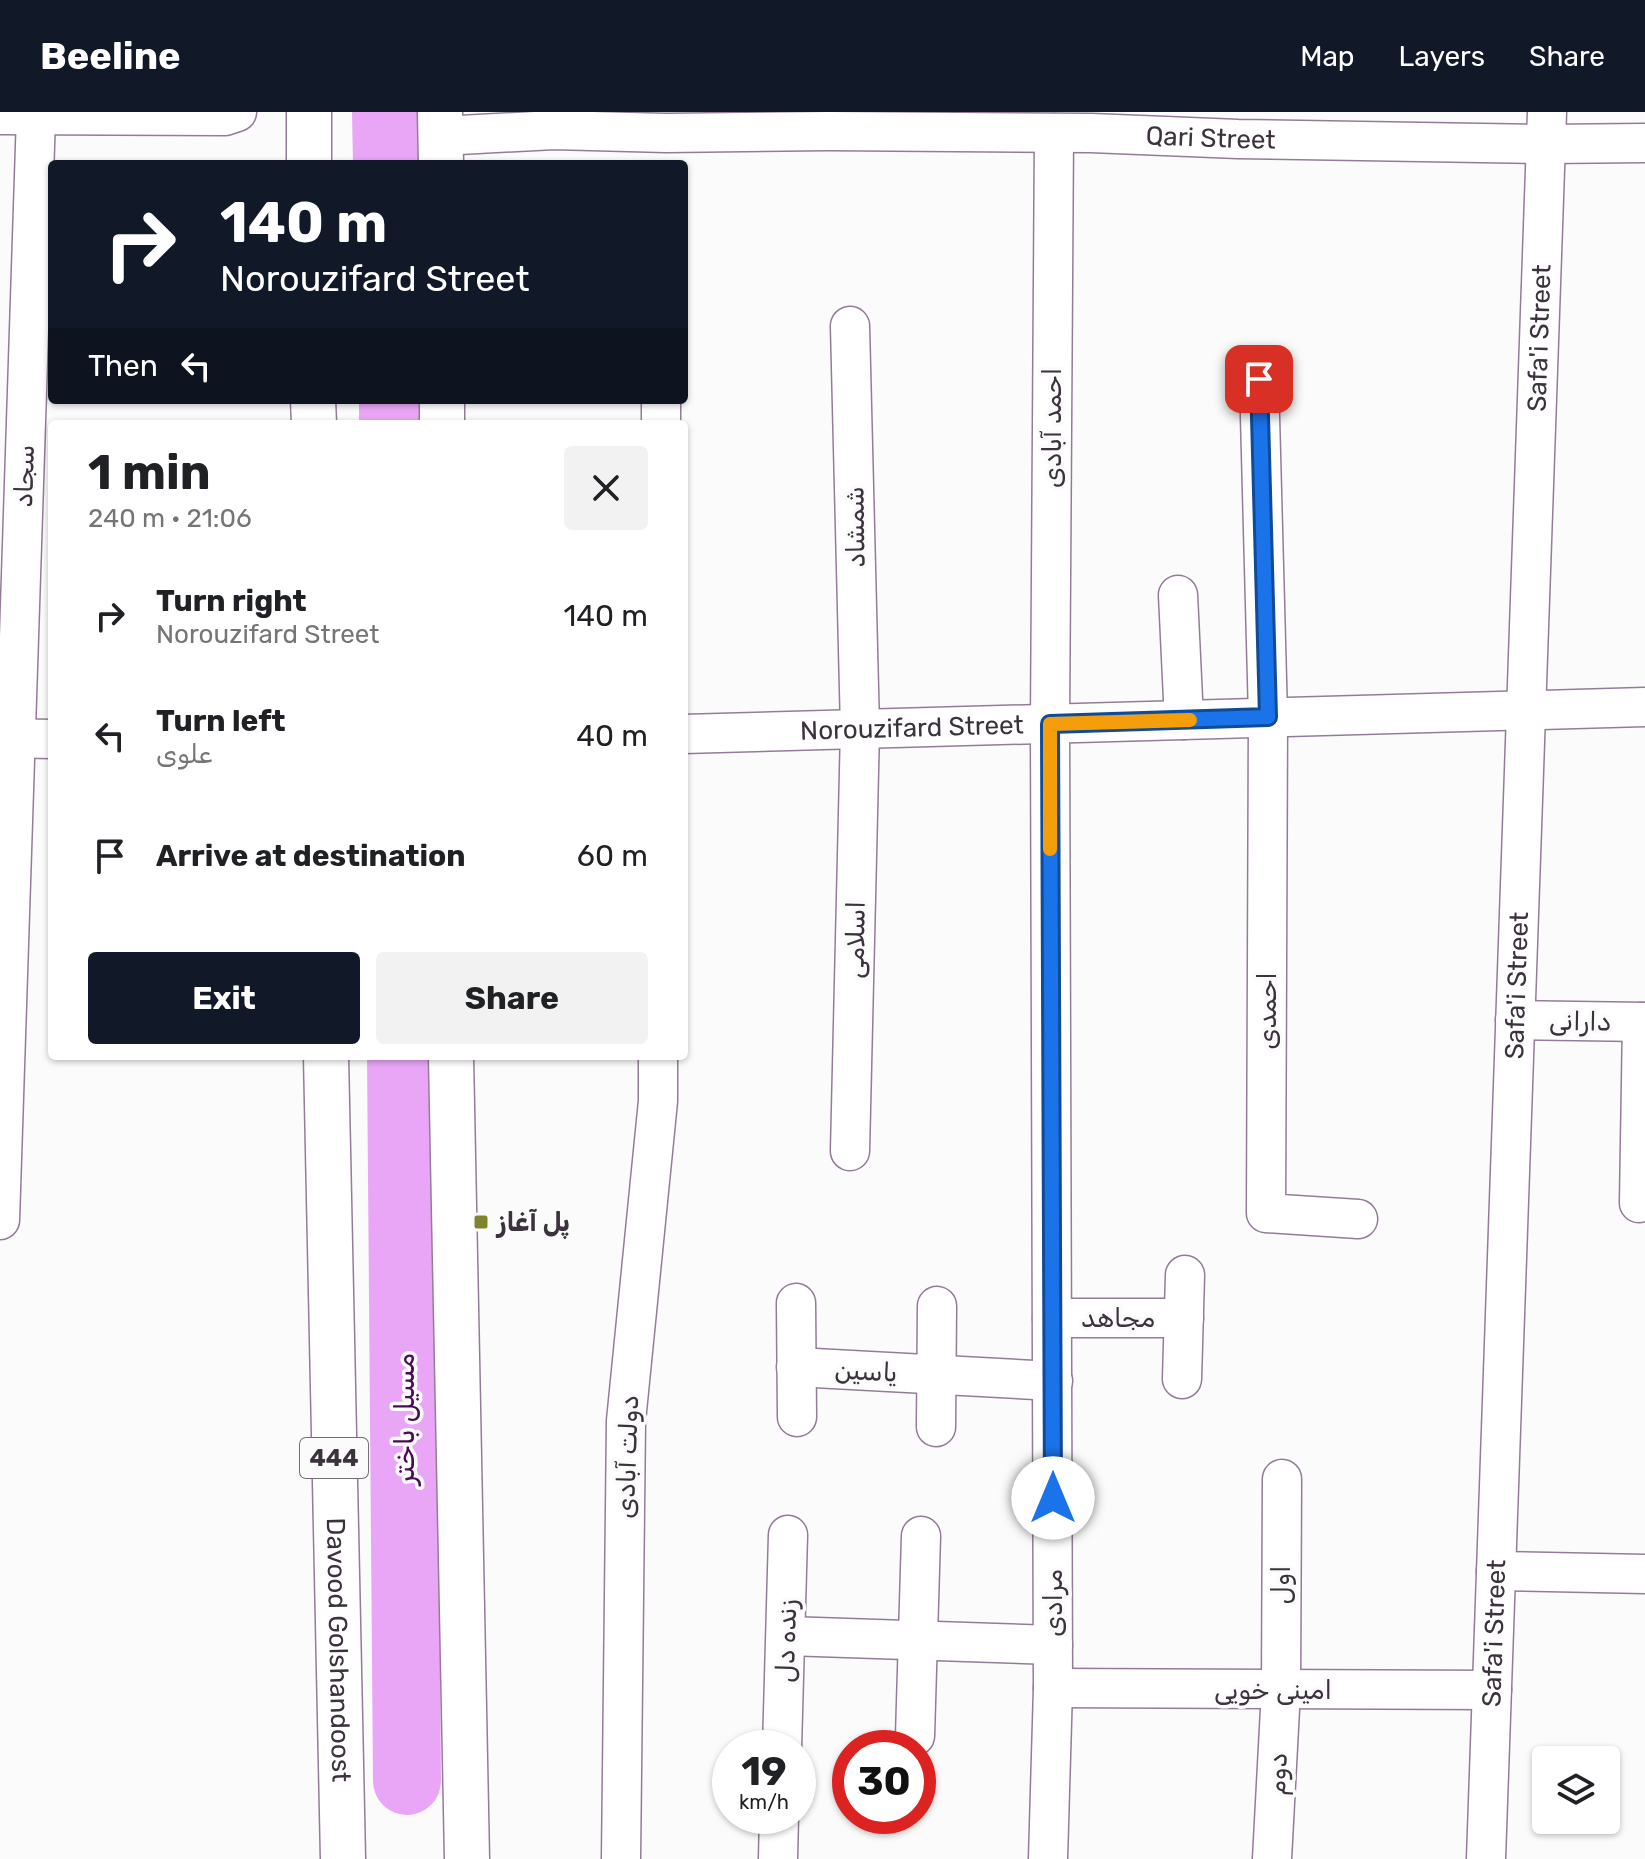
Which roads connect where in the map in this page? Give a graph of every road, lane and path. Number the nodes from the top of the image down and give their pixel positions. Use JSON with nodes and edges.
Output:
{"nodes":[{"id":1,"x":309,"y":112,"type":"edge"},
{"id":2,"x":229,"y":113,"type":"edge"},
{"id":3,"x":35,"y":114,"type":"edge"},
{"id":4,"x":554,"y":121,"type":"edge"},
{"id":5,"x":830,"y":121,"type":"edge"},
{"id":6,"x":667,"y":122,"type":"edge"},
{"id":7,"x":994,"y":122,"type":"edge"},
{"id":8,"x":1079,"y":126,"type":"edge"},
{"id":9,"x":1238,"y":126,"type":"edge"},
{"id":10,"x":1356,"y":126,"type":"edge"},
{"id":11,"x":1546,"y":128,"type":"edge"},
{"id":12,"x":440,"y":137,"type":"edge"},
{"id":13,"x":1645,"y":143,"type":"edge"},
{"id":14,"x":309,"y":160,"type":"edge"},
{"id":15,"x":850,"y":326,"type":"dead end"},
{"id":16,"x":1259,"y":379,"type":"dead end"},
{"id":17,"x":37,"y":533,"type":"edge"},
{"id":18,"x":1178,"y":595,"type":"dead end"},
{"id":19,"x":1645,"y":707,"type":"edge"},
{"id":20,"x":1525,"y":711,"type":"junction"},
{"id":21,"x":1268,"y":717,"type":"junction"},
{"id":22,"x":1184,"y":720,"type":"junction"},
{"id":23,"x":1050,"y":724,"type":"junction"},
{"id":24,"x":860,"y":729,"type":"junction"},
{"id":25,"x":688,"y":734,"type":"edge"},
{"id":26,"x":23,"y":738,"type":"edge"},
{"id":27,"x":1515,"y":1020,"type":"junction"},
{"id":28,"x":1644,"y":1022,"type":"edge"},
{"id":29,"x":326,"y":1060,"type":"edge"},
{"id":30,"x":451,"y":1060,"type":"edge"},
{"id":31,"x":658,"y":1060,"type":"edge"},
{"id":32,"x":850,"y":1151,"type":"dead end"},
{"id":33,"x":1639,"y":1203,"type":"dead end"},
{"id":34,"x":1358,"y":1219,"type":"dead end"},
{"id":35,"x":0,"y":1220,"type":"edge"},
{"id":36,"x":1185,"y":1275,"type":"dead end"},
{"id":37,"x":796,"y":1303,"type":"dead end"},
{"id":38,"x":937,"y":1306,"type":"dead end"},
{"id":39,"x":1052,"y":1318,"type":"junction"},
{"id":40,"x":1184,"y":1318,"type":"junction"},
{"id":41,"x":796,"y":1367,"type":"junction"},
{"id":42,"x":936,"y":1375,"type":"junction"},
{"id":43,"x":1182,"y":1379,"type":"dead end"},
{"id":44,"x":1053,"y":1381,"type":"junction"},
{"id":45,"x":797,"y":1417,"type":"dead end"},
{"id":46,"x":936,"y":1427,"type":"dead end"},
{"id":47,"x":1282,"y":1479,"type":"dead end"},
{"id":48,"x":788,"y":1535,"type":"dead end"},
{"id":49,"x":921,"y":1536,"type":"dead end"},
{"id":50,"x":1496,"y":1571,"type":"junction"},
{"id":51,"x":1645,"y":1574,"type":"edge"},
{"id":52,"x":787,"y":1636,"type":"junction"},
{"id":53,"x":919,"y":1641,"type":"junction"},
{"id":54,"x":1053,"y":1645,"type":"junction"},
{"id":55,"x":1053,"y":1688,"type":"junction"},
{"id":56,"x":1281,"y":1690,"type":"junction"},
{"id":57,"x":1492,"y":1690,"type":"junction"},
{"id":58,"x":783,"y":1730,"type":"edge"},
{"id":59,"x":915,"y":1730,"type":"edge"},
{"id":60,"x":779,"y":1834,"type":"edge"},
{"id":61,"x":343,"y":1859,"type":"edge"},
{"id":62,"x":467,"y":1859,"type":"edge"},
{"id":63,"x":621,"y":1859,"type":"edge"},
{"id":64,"x":778,"y":1859,"type":"edge"},
{"id":65,"x":1048,"y":1859,"type":"edge"},
{"id":66,"x":1272,"y":1859,"type":"edge"},
{"id":67,"x":1486,"y":1859,"type":"edge"}],
"edges":[{"from":1,"to":14,"type":"main road"},
{"from":2,"to":3,"type":"street"},
{"from":3,"to":17,"type":"street","name":"سجاد"},
{"from":4,"to":6,"type":"street","name":"Qari Street"},
{"from":4,"to":12,"type":"street","name":"Qari Street"},
{"from":5,"to":6,"type":"street","name":"Qari Street"},
{"from":5,"to":7,"type":"street","name":"Qari Street"},
{"from":7,"to":8,"type":"street","name":"Qari Street"},
{"from":8,"to":9,"type":"street","name":"Qari Street"},
{"from":8,"to":23,"type":"street","name":"احمد آبادی"},
{"from":9,"to":10,"type":"street","name":"Qari Street"},
{"from":10,"to":11,"type":"street","name":"Qari Street"},
{"from":11,"to":13,"type":"street","name":"Qari Street"},
{"from":11,"to":20,"type":"street","name":"Safa'i Street"},
{"from":15,"to":24,"type":"street","name":"شمشاد"},
{"from":16,"to":21,"type":"street"},
{"from":17,"to":26,"type":"street","name":"سجاد"},
{"from":18,"to":22,"type":"street"},
{"from":19,"to":20,"type":"street","name":"Norouzifard Street"},
{"from":20,"to":21,"type":"street","name":"Norouzifard Street"},
{"from":20,"to":27,"type":"street","name":"Safa'i Street"},
{"from":21,"to":22,"type":"street","name":"Norouzifard Street"},
{"from":21,"to":34,"type":"street","name":"احمدی"},
{"from":22,"to":23,"type":"street","name":"Norouzifard Street"},
{"from":23,"to":24,"type":"street","name":"Norouzifard Street"},
{"from":23,"to":39,"type":"street","name":"مرادی"},
{"from":24,"to":25,"type":"street","name":"Norouzifard Street"},
{"from":24,"to":32,"type":"street","name":"اسلامی"},
{"from":26,"to":35,"type":"street","name":"سجاد"},
{"from":27,"to":28,"type":"street","name":"دارانی"},
{"from":27,"to":50,"type":"street","name":"Safa'i Street"},
{"from":28,"to":33,"type":"street"},
{"from":29,"to":61,"type":"main road","name":"Davood Golshandoost","number":"444"},
{"from":30,"to":62,"type":"main road"},
{"from":31,"to":63,"type":"street","name":"دولت آبادی"},
{"from":36,"to":40,"type":"street","name":"مجاهد"},
{"from":37,"to":41,"type":"street"},
{"from":38,"to":42,"type":"street","name":"یاسین"},
{"from":39,"to":40,"type":"street","name":"مجاهد"},
{"from":39,"to":44,"type":"street","name":"مرادی"},
{"from":40,"to":43,"type":"street","name":"مجاهد"},
{"from":41,"to":42,"type":"street","name":"یاسین"},
{"from":41,"to":45,"type":"street"},
{"from":42,"to":44,"type":"street","name":"یاسین"},
{"from":42,"to":46,"type":"street","name":"یاسین"},
{"from":44,"to":54,"type":"street","name":"مرادی"},
{"from":47,"to":56,"type":"street","name":"اول"},
{"from":48,"to":52,"type":"street","name":"زنده دل"},
{"from":49,"to":53,"type":"street"},
{"from":50,"to":51,"type":"street"},
{"from":50,"to":57,"type":"street","name":"Safa'i Street"},
{"from":52,"to":53,"type":"street"},
{"from":52,"to":58,"type":"street","name":"زنده دل"},
{"from":53,"to":54,"type":"street"},
{"from":53,"to":59,"type":"street"},
{"from":54,"to":55,"type":"street","name":"مرادی"},
{"from":55,"to":56,"type":"street","name":"امینی خویی"},
{"from":55,"to":65,"type":"street","name":"مرادی"},
{"from":56,"to":57,"type":"street","name":"امینی خویی"},
{"from":56,"to":66,"type":"street","name":"دوم"},
{"from":57,"to":67,"type":"street","name":"Safa'i Street"},
{"from":60,"to":64,"type":"street"}]}
